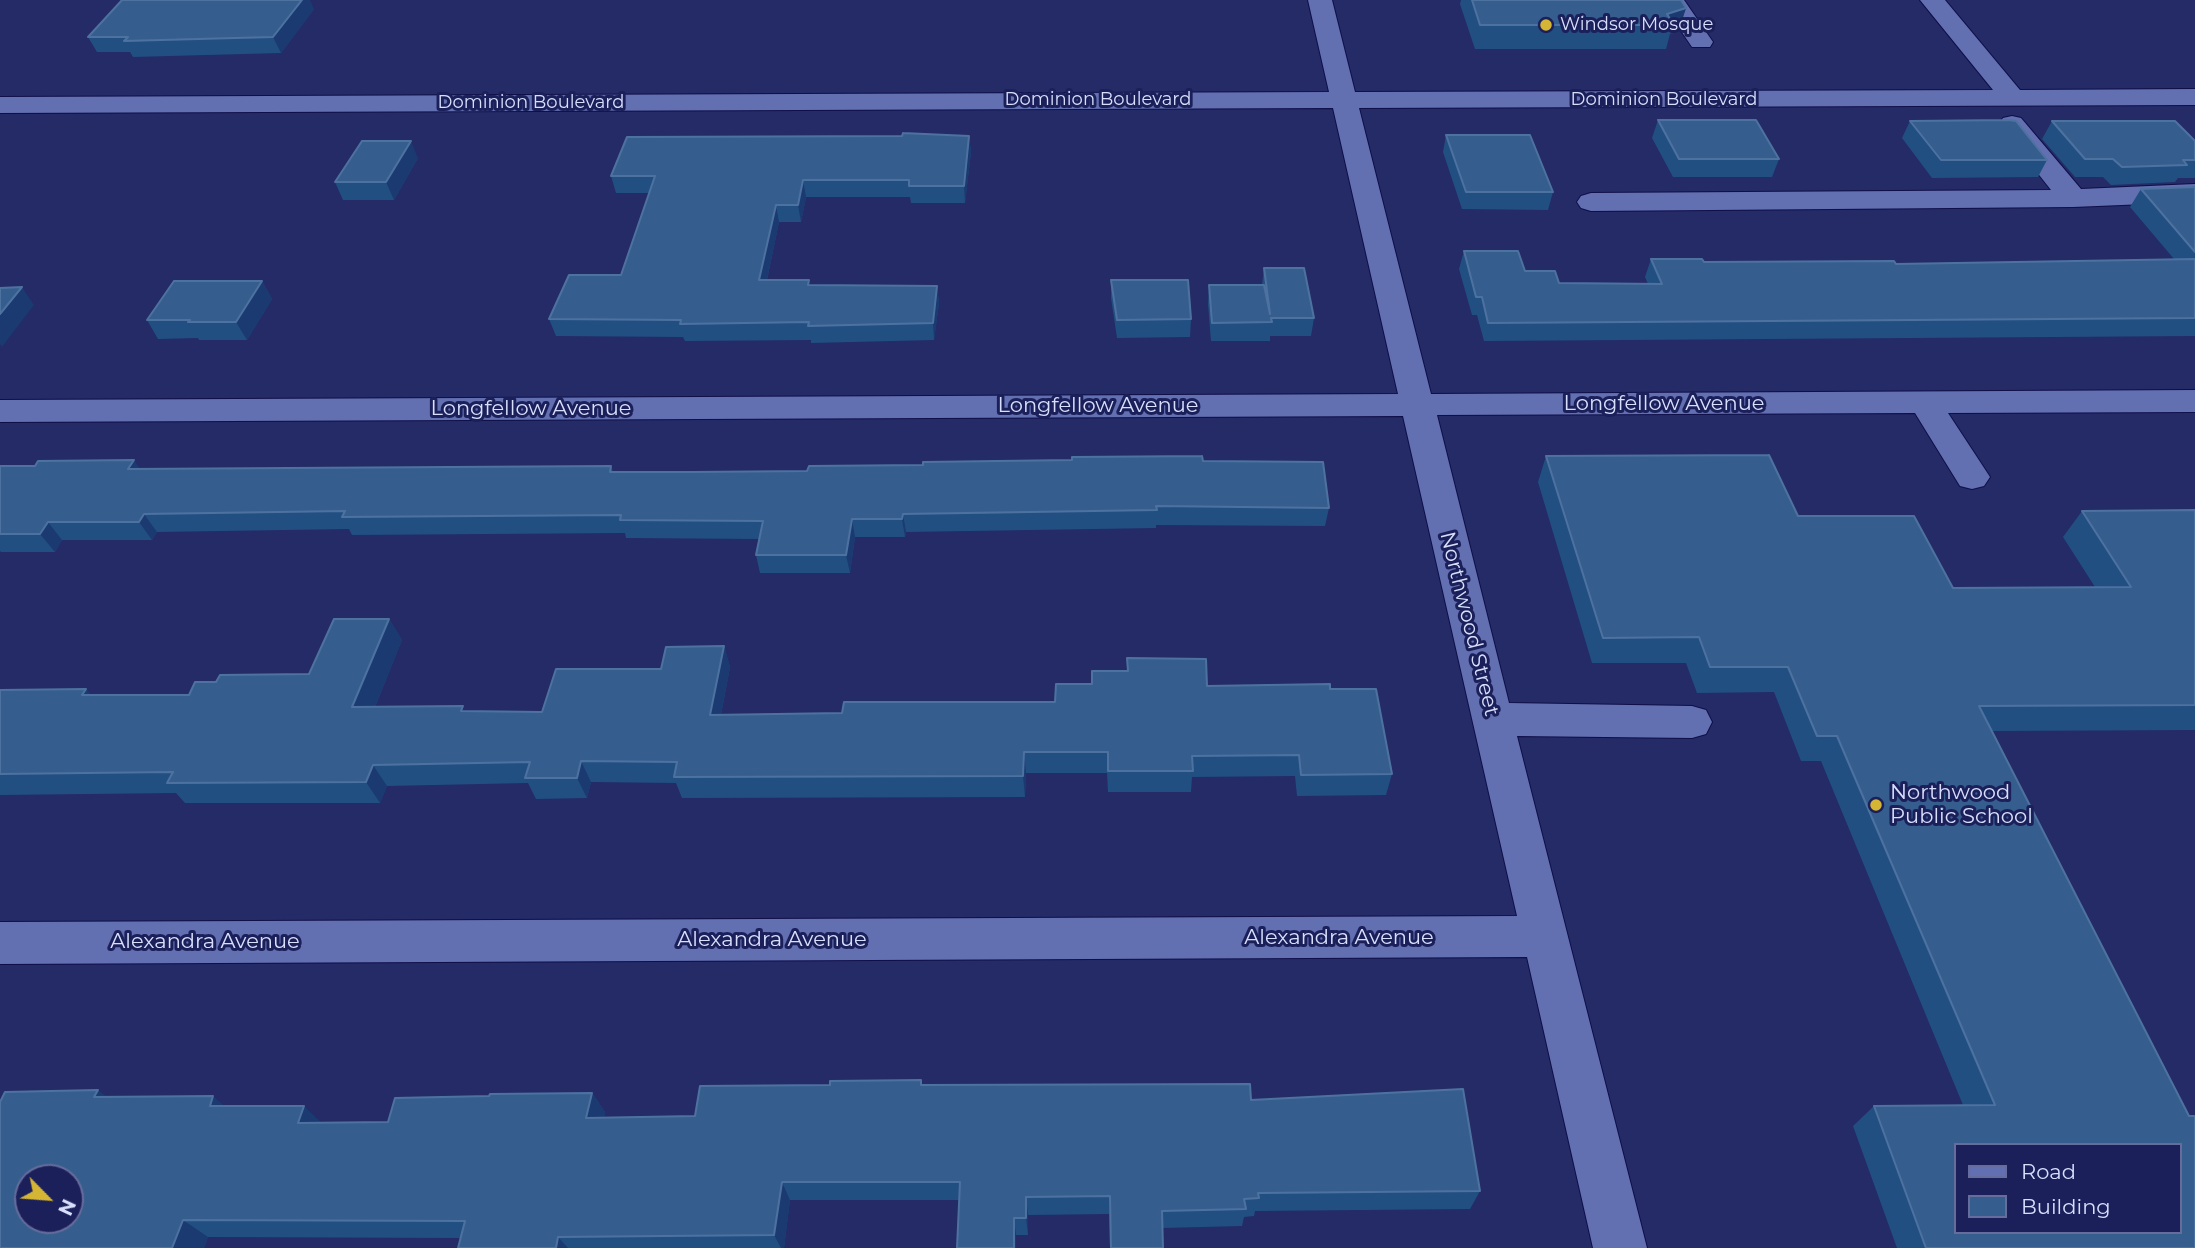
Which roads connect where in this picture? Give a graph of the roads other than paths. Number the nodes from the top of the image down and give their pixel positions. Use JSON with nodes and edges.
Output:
{"nodes":[{"id":1,"x":1320,"y":0,"type":"edge"},
{"id":2,"x":1672,"y":0,"type":"edge"},
{"id":3,"x":1933,"y":0,"type":"edge"},
{"id":4,"x":1700,"y":42,"type":"dead end"},
{"id":5,"x":2195,"y":97,"type":"edge"},
{"id":6,"x":2002,"y":98,"type":"junction"},
{"id":7,"x":1343,"y":99,"type":"junction"},
{"id":8,"x":0,"y":105,"type":"edge"},
{"id":9,"x":2195,"y":193,"type":"edge"},
{"id":10,"x":2073,"y":198,"type":"junction"},
{"id":11,"x":1591,"y":202,"type":"dead end"},
{"id":12,"x":2195,"y":401,"type":"edge"},
{"id":13,"x":1925,"y":403,"type":"junction"},
{"id":14,"x":1417,"y":404,"type":"junction"},
{"id":15,"x":0,"y":411,"type":"edge"},
{"id":16,"x":1972,"y":477,"type":"dead end"},
{"id":17,"x":1492,"y":719,"type":"junction"},
{"id":18,"x":1692,"y":722,"type":"dead end"},
{"id":19,"x":1545,"y":936,"type":"junction"},
{"id":20,"x":0,"y":943,"type":"edge"},
{"id":21,"x":1620,"y":1248,"type":"edge"}],
"edges":[{"from":1,"to":7,"type":"street","name":"Northwood Street"},
{"from":2,"to":4,"type":"street"},
{"from":3,"to":6,"type":"street"},
{"from":5,"to":6,"type":"street","name":"Dominion Boulevard"},
{"from":6,"to":7,"type":"street","name":"Dominion Boulevard"},
{"from":6,"to":10,"type":"street"},
{"from":7,"to":8,"type":"street","name":"Dominion Boulevard"},
{"from":7,"to":14,"type":"street","name":"Northwood Street"},
{"from":9,"to":10,"type":"street"},
{"from":10,"to":11,"type":"street"},
{"from":12,"to":13,"type":"street","name":"Longfellow Avenue"},
{"from":13,"to":14,"type":"street","name":"Longfellow Avenue"},
{"from":13,"to":16,"type":"street"},
{"from":14,"to":15,"type":"street","name":"Longfellow Avenue"},
{"from":14,"to":17,"type":"street","name":"Northwood Street"},
{"from":17,"to":18,"type":"street"},
{"from":17,"to":19,"type":"street","name":"Northwood Street"},
{"from":19,"to":20,"type":"street","name":"Alexandra Avenue"},
{"from":19,"to":21,"type":"street","name":"Northwood Street"}]}
